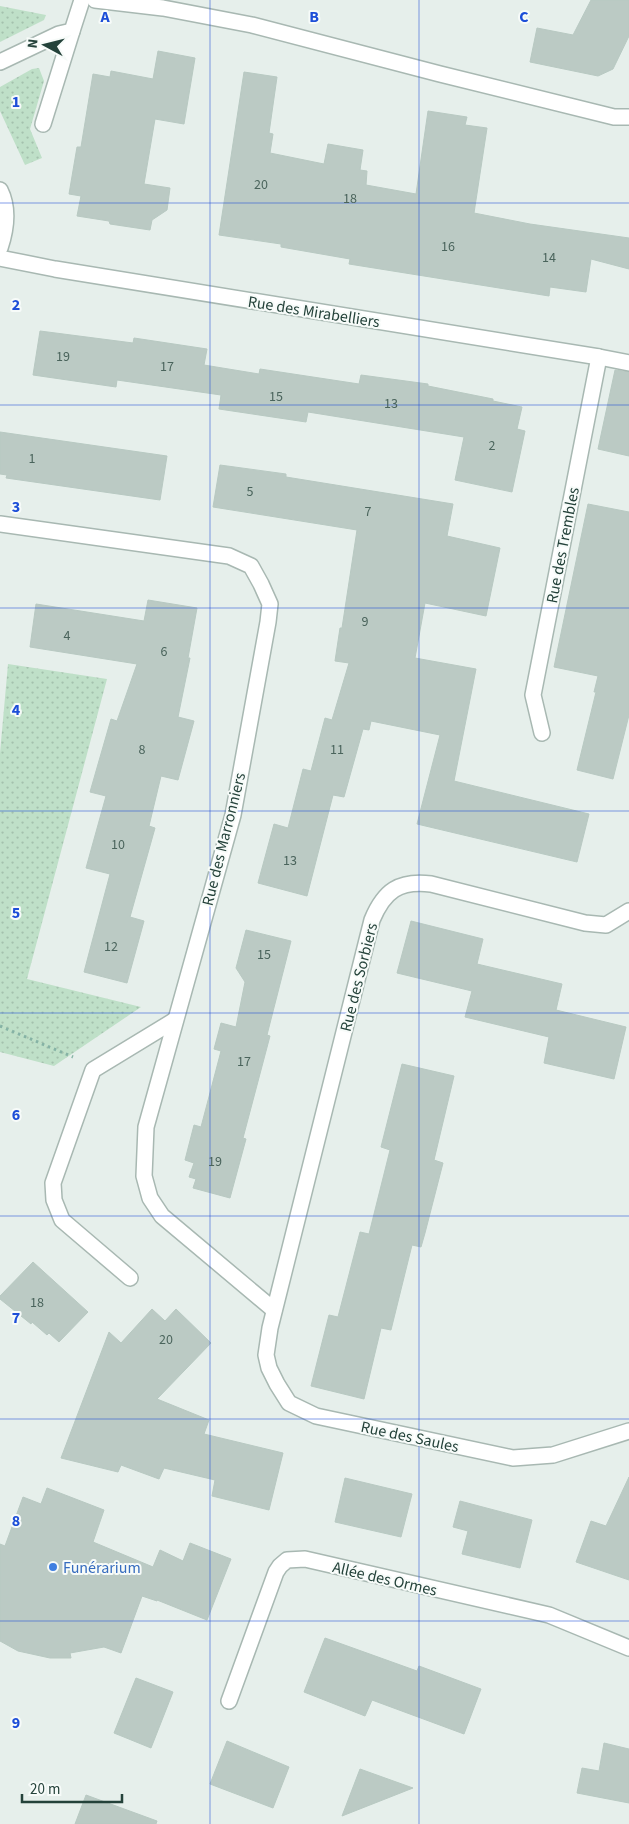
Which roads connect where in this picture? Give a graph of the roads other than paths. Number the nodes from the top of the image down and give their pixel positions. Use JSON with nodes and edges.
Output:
{"nodes":[{"id":1,"x":82,"y":0,"type":"edge"},
{"id":2,"x":95,"y":0,"type":"edge"},
{"id":3,"x":72,"y":31,"type":"junction"},
{"id":4,"x":0,"y":62,"type":"edge"},
{"id":5,"x":629,"y":117,"type":"edge"},
{"id":6,"x":43,"y":124,"type":"dead end"},
{"id":7,"x":0,"y":190,"type":"edge"},
{"id":8,"x":0,"y":248,"type":"edge"},
{"id":9,"x":0,"y":258,"type":"edge"},
{"id":10,"x":599,"y":357,"type":"junction"},
{"id":11,"x":629,"y":363,"type":"edge"},
{"id":12,"x":0,"y":524,"type":"edge"},
{"id":13,"x":542,"y":733,"type":"dead end"},
{"id":14,"x":629,"y":911,"type":"edge"},
{"id":15,"x":175,"y":1020,"type":"junction"},
{"id":16,"x":130,"y":1278,"type":"dead end"},
{"id":17,"x":274,"y":1310,"type":"junction"},
{"id":18,"x":629,"y":1431,"type":"edge"},
{"id":19,"x":629,"y":1648,"type":"edge"},
{"id":20,"x":229,"y":1701,"type":"dead end"}],
"edges":[{"from":1,"to":3,"type":"street"},
{"from":2,"to":5,"type":"street"},
{"from":3,"to":4,"type":"street"},
{"from":3,"to":6,"type":"street"},
{"from":7,"to":8,"type":"street"},
{"from":9,"to":10,"type":"street","name":"Rue des Mirabelliers"},
{"from":10,"to":11,"type":"street","name":"Rue des Mirabelliers"},
{"from":10,"to":13,"type":"street","name":"Rue des Trembles"},
{"from":12,"to":15,"type":"street","name":"Rue des Marronniers"},
{"from":14,"to":17,"type":"street","name":"Rue des Sorbiers"},
{"from":15,"to":16,"type":"street"},
{"from":15,"to":17,"type":"street","name":"Rue des Marronniers"},
{"from":17,"to":18,"type":"street","name":"Rue des Saules"},
{"from":19,"to":20,"type":"street","name":"Allée des Ormes"}]}
